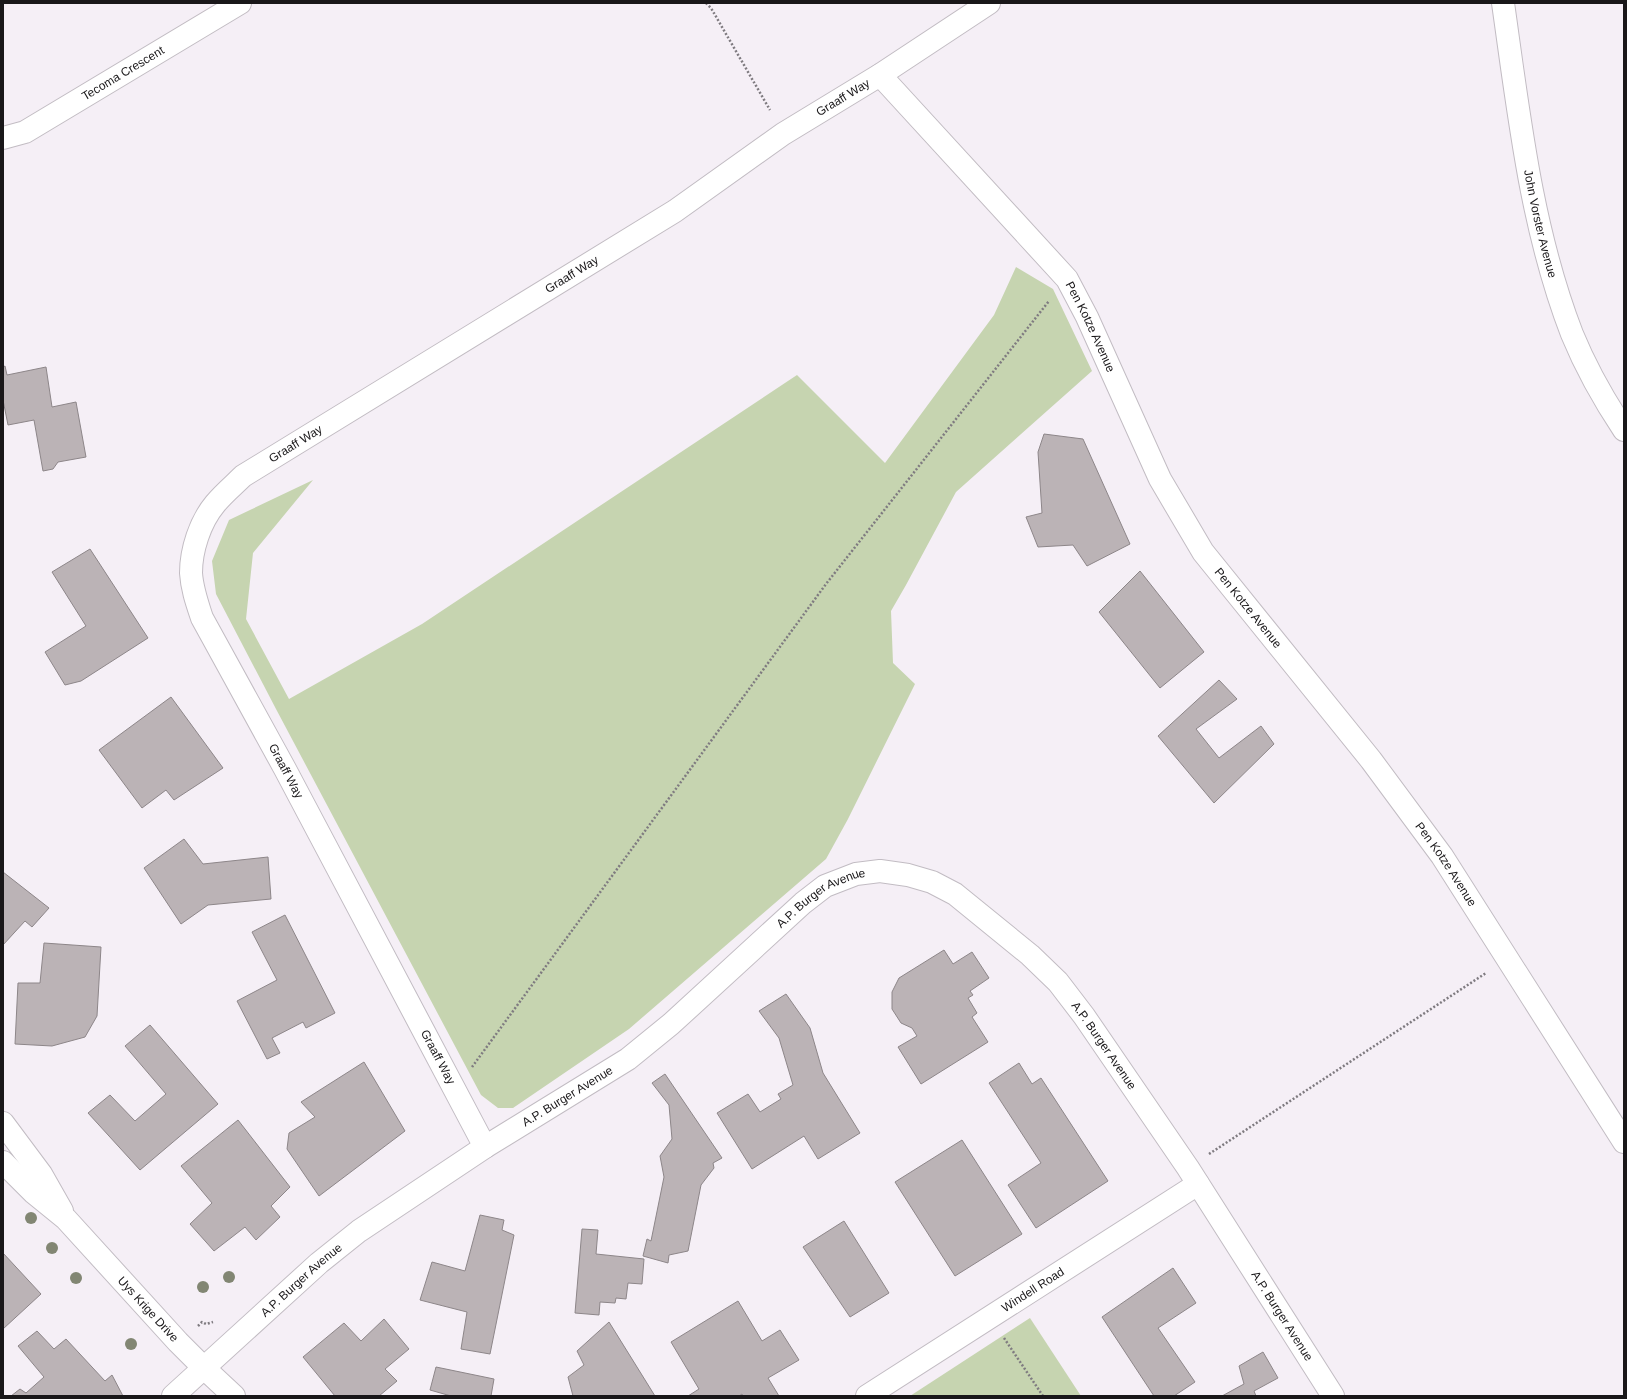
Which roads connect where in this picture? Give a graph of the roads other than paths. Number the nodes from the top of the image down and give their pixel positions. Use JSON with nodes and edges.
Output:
{"nodes":[{"id":1,"x":240,"y":3,"type":"edge"},
{"id":2,"x":989,"y":3,"type":"edge"},
{"id":3,"x":1503,"y":3,"type":"edge"},
{"id":4,"x":880,"y":75,"type":"junction"},
{"id":5,"x":3,"y":138,"type":"edge"},
{"id":6,"x":1624,"y":430,"type":"edge"},
{"id":7,"x":3,"y":1123,"type":"edge"},
{"id":8,"x":1624,"y":1142,"type":"edge"},
{"id":9,"x":486,"y":1147,"type":"junction"},
{"id":10,"x":3,"y":1162,"type":"edge"},
{"id":11,"x":1193,"y":1176,"type":"junction"},
{"id":12,"x":66,"y":1219,"type":"junction"},
{"id":13,"x":204,"y":1368,"type":"junction"},
{"id":14,"x":173,"y":1396,"type":"edge"},
{"id":15,"x":234,"y":1396,"type":"edge"},
{"id":16,"x":867,"y":1396,"type":"edge"},
{"id":17,"x":1334,"y":1396,"type":"edge"}],
"edges":[{"from":1,"to":5,"type":"street","name":"Tecoma Crescent"},
{"from":2,"to":4,"type":"street","name":"Graaff Way"},
{"from":3,"to":6,"type":"street","name":"John Vorster Avenue"},
{"from":4,"to":8,"type":"street","name":"Pen Kotze Avenue"},
{"from":4,"to":9,"type":"street","name":"Graaff Way"},
{"from":7,"to":12,"type":"street","name":"Uys Krige Drive"},
{"from":9,"to":11,"type":"street","name":"A.P. Burger Avenue"},
{"from":9,"to":13,"type":"street","name":"A.P. Burger Avenue"},
{"from":10,"to":12,"type":"street","name":"Uys Krige Drive"},
{"from":11,"to":16,"type":"street","name":"Windell Road"},
{"from":11,"to":17,"type":"street","name":"A.P. Burger Avenue"},
{"from":12,"to":13,"type":"street","name":"Uys Krige Drive"},
{"from":13,"to":14,"type":"street","name":"A.P. Burger Avenue"},
{"from":13,"to":15,"type":"street","name":"Uys Krige Drive"}]}
